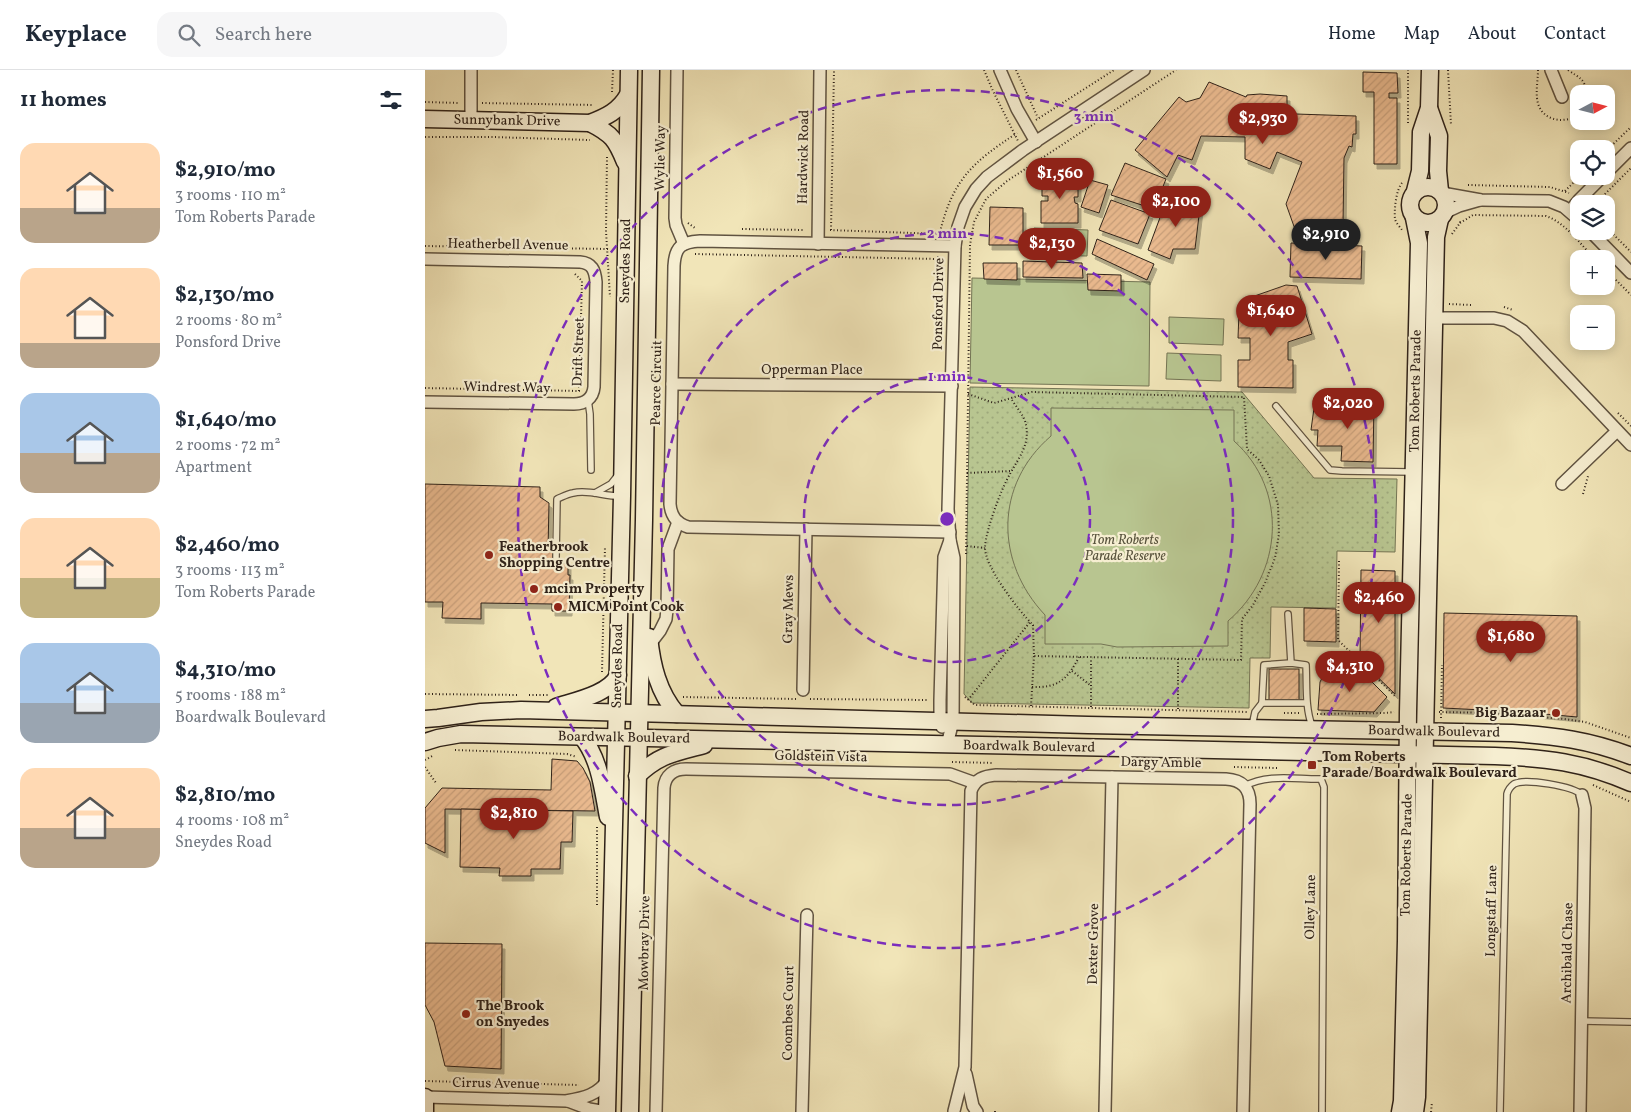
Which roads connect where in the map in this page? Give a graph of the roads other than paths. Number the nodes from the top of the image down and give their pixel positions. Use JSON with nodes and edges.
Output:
{"nodes":[{"id":1,"x":471,"y":70,"type":"edge"},
{"id":2,"x":629,"y":70,"type":"edge"},
{"id":3,"x":651,"y":70,"type":"edge"},
{"id":4,"x":677,"y":70,"type":"edge"},
{"id":5,"x":820,"y":70,"type":"edge"},
{"id":6,"x":1000,"y":70,"type":"edge"},
{"id":7,"x":1144,"y":70,"type":"edge"},
{"id":8,"x":1430,"y":70,"type":"edge"},
{"id":9,"x":1551,"y":70,"type":"edge"},
{"id":10,"x":628,"y":95,"type":"junction"},
{"id":11,"x":1562,"y":97,"type":"dead end"},
{"id":12,"x":1429,"y":108,"type":"junction"},
{"id":13,"x":425,"y":119,"type":"edge"},
{"id":14,"x":471,"y":120,"type":"junction"},
{"id":15,"x":590,"y":123,"type":"junction"},
{"id":16,"x":1036,"y":142,"type":"junction"},
{"id":17,"x":1631,"y":148,"type":"edge"},
{"id":18,"x":1615,"y":164,"type":"edge"},
{"id":19,"x":627,"y":168,"type":"junction"},
{"id":20,"x":1594,"y":185,"type":"edge"},
{"id":21,"x":1415,"y":191,"type":"junction"},
{"id":22,"x":1584,"y":195,"type":"edge"},
{"id":23,"x":1447,"y":203,"type":"junction"},
{"id":24,"x":1570,"y":211,"type":"edge"},
{"id":25,"x":1414,"y":218,"type":"junction"},
{"id":26,"x":1599,"y":240,"type":"edge"},
{"id":27,"x":689,"y":242,"type":"junction"},
{"id":28,"x":818,"y":244,"type":"junction"},
{"id":29,"x":955,"y":246,"type":"junction"},
{"id":30,"x":425,"y":259,"type":"edge"},
{"id":31,"x":589,"y":264,"type":"joint"},
{"id":32,"x":1631,"y":273,"type":"edge"},
{"id":33,"x":1442,"y":319,"type":"junction"},
{"id":34,"x":672,"y":384,"type":"junction"},
{"id":35,"x":952,"y":386,"type":"junction"},
{"id":36,"x":587,"y":400,"type":"junction"},
{"id":37,"x":425,"y":402,"type":"edge"},
{"id":38,"x":1276,"y":406,"type":"dead end"},
{"id":39,"x":1617,"y":431,"type":"junction"},
{"id":40,"x":645,"y":433,"type":"junction"},
{"id":41,"x":1631,"y":445,"type":"edge"},
{"id":42,"x":622,"y":467,"type":"junction"},
{"id":43,"x":591,"y":470,"type":"dead end"},
{"id":44,"x":1414,"y":472,"type":"junction"},
{"id":45,"x":1562,"y":484,"type":"dead end"},
{"id":46,"x":595,"y":493,"type":"junction"},
{"id":47,"x":622,"y":496,"type":"junction"},
{"id":48,"x":677,"y":522,"type":"junction"},
{"id":49,"x":806,"y":529,"type":"junction"},
{"id":50,"x":953,"y":539,"type":"junction"},
{"id":51,"x":1430,"y":551,"type":"junction"},
{"id":52,"x":556,"y":558,"type":"dead end"},
{"id":53,"x":1412,"y":564,"type":"junction"},
{"id":54,"x":1412,"y":598,"type":"junction"},
{"id":55,"x":1429,"y":598,"type":"junction"},
{"id":56,"x":1288,"y":614,"type":"dead end"},
{"id":57,"x":645,"y":649,"type":"junction"},
{"id":58,"x":1291,"y":663,"type":"junction"},
{"id":59,"x":618,"y":675,"type":"junction"},
{"id":60,"x":803,"y":690,"type":"dead end"},
{"id":61,"x":1262,"y":702,"type":"junction"},
{"id":62,"x":1307,"y":703,"type":"junction"},
{"id":63,"x":544,"y":711,"type":"junction"},
{"id":64,"x":617,"y":712,"type":"junction"},
{"id":65,"x":640,"y":713,"type":"junction"},
{"id":66,"x":677,"y":714,"type":"junction"},
{"id":67,"x":425,"y":719,"type":"edge"},
{"id":68,"x":947,"y":720,"type":"junction"},
{"id":69,"x":1251,"y":728,"type":"junction"},
{"id":70,"x":1313,"y":730,"type":"junction"},
{"id":71,"x":1408,"y":732,"type":"junction"},
{"id":72,"x":1434,"y":732,"type":"junction"},
{"id":73,"x":582,"y":737,"type":"junction"},
{"id":74,"x":639,"y":737,"type":"junction"},
{"id":75,"x":617,"y":738,"type":"junction"},
{"id":76,"x":723,"y":740,"type":"junction"},
{"id":77,"x":947,"y":745,"type":"junction"},
{"id":78,"x":429,"y":749,"type":"edge"},
{"id":79,"x":1409,"y":755,"type":"junction"},
{"id":80,"x":1433,"y":756,"type":"junction"},
{"id":81,"x":1631,"y":756,"type":"edge"},
{"id":82,"x":637,"y":776,"type":"junction"},
{"id":83,"x":668,"y":776,"type":"joint"},
{"id":84,"x":1112,"y":777,"type":"junction"},
{"id":85,"x":975,"y":783,"type":"junction"},
{"id":86,"x":1631,"y":783,"type":"edge"},
{"id":87,"x":1245,"y":786,"type":"junction"},
{"id":88,"x":1582,"y":795,"type":"joint"},
{"id":89,"x":614,"y":849,"type":"junction"},
{"id":90,"x":807,"y":915,"type":"dead end"},
{"id":91,"x":1413,"y":941,"type":"junction"},
{"id":92,"x":1582,"y":1021,"type":"junction"},
{"id":93,"x":1631,"y":1022,"type":"edge"},
{"id":94,"x":965,"y":1067,"type":"junction"},
{"id":95,"x":608,"y":1078,"type":"junction"},
{"id":96,"x":631,"y":1084,"type":"junction"},
{"id":97,"x":425,"y":1097,"type":"edge"},
{"id":98,"x":566,"y":1101,"type":"junction"},
{"id":99,"x":425,"y":1112,"type":"edge"},
{"id":100,"x":607,"y":1112,"type":"edge"},
{"id":101,"x":630,"y":1112,"type":"edge"},
{"id":102,"x":655,"y":1112,"type":"edge"},
{"id":103,"x":802,"y":1112,"type":"edge"},
{"id":104,"x":953,"y":1112,"type":"edge"},
{"id":105,"x":976,"y":1112,"type":"edge"},
{"id":106,"x":1105,"y":1112,"type":"edge"},
{"id":107,"x":1243,"y":1112,"type":"edge"},
{"id":108,"x":1322,"y":1112,"type":"edge"},
{"id":109,"x":1400,"y":1112,"type":"edge"},
{"id":110,"x":1415,"y":1112,"type":"edge"},
{"id":111,"x":1500,"y":1112,"type":"edge"},
{"id":112,"x":1580,"y":1112,"type":"edge"}],
"edges":[{"from":1,"to":14,"type":"street"},
{"from":2,"to":10,"type":"main road","name":"Sneydes Road"},
{"from":3,"to":40,"type":"main road","name":"Sneydes Road"},
{"from":4,"to":27,"type":"street","name":"Wylie Way"},
{"from":5,"to":28,"type":"street","name":"Hardwick Road"},
{"from":6,"to":16,"type":"street"},
{"from":7,"to":16,"type":"street","name":"Ponsford Drive"},
{"from":8,"to":12,"type":"main road","name":"Tom Roberts Parade"},
{"from":9,"to":11,"type":"street"},
{"from":10,"to":15,"type":"main road","name":"Sunnybank Drive"},
{"from":10,"to":19,"type":"main road","name":"Sneydes Road"},
{"from":12,"to":21,"type":"main road","name":"Tom Roberts Parade"},
{"from":12,"to":23,"type":"main road","name":"Tom Roberts Parade"},
{"from":13,"to":14,"type":"main road","name":"Sunnybank Drive"},
{"from":14,"to":15,"type":"main road","name":"Sunnybank Drive"},
{"from":15,"to":19,"type":"main road"},
{"from":16,"to":29,"type":"street","name":"Ponsford Drive"},
{"from":17,"to":18,"type":"street"},
{"from":19,"to":42,"type":"main road","name":"Sneydes Road"},
{"from":20,"to":22,"type":"street"},
{"from":21,"to":23,"type":"main road"},
{"from":21,"to":25,"type":"main road"},
{"from":23,"to":24,"type":"street"},
{"from":23,"to":25,"type":"main road"},
{"from":23,"to":33,"type":"main road","name":"Tom Roberts Parade"},
{"from":25,"to":44,"type":"main road","name":"Tom Roberts Parade"},
{"from":26,"to":32,"type":"street"},
{"from":27,"to":28,"type":"street"},
{"from":27,"to":34,"type":"street","name":"Pearce Circuit"},
{"from":28,"to":29,"type":"street"},
{"from":29,"to":35,"type":"street","name":"Ponsford Drive"},
{"from":30,"to":31,"type":"street","name":"Heatherbell Avenue"},
{"from":31,"to":36,"type":"street","name":"Drift Street"},
{"from":33,"to":39,"type":"street"},
{"from":33,"to":51,"type":"main road","name":"Tom Roberts Parade"},
{"from":34,"to":35,"type":"street","name":"Opperman Place"},
{"from":34,"to":48,"type":"street","name":"Pearce Circuit"},
{"from":35,"to":50,"type":"street","name":"Ponsford Drive"},
{"from":36,"to":37,"type":"street","name":"Windrest Way"},
{"from":36,"to":43,"type":"lane","name":"Drift Street"},
{"from":38,"to":44,"type":"lane"},
{"from":39,"to":41,"type":"street"},
{"from":39,"to":45,"type":"street"},
{"from":40,"to":47,"type":"main road"},
{"from":40,"to":57,"type":"main road","name":"Sneydes Road"},
{"from":42,"to":46,"type":"lane"},
{"from":42,"to":47,"type":"main road","name":"Sneydes Road"},
{"from":44,"to":53,"type":"main road","name":"Tom Roberts Parade"},
{"from":46,"to":47,"type":"lane"},
{"from":46,"to":52,"type":"lane"},
{"from":47,"to":59,"type":"main road","name":"Sneydes Road"},
{"from":48,"to":49,"type":"street"},
{"from":48,"to":57,"type":"street"},
{"from":49,"to":50,"type":"street"},
{"from":49,"to":60,"type":"street","name":"Gray Mews"},
{"from":50,"to":68,"type":"street","name":"Ponsford Drive"},
{"from":51,"to":53,"type":"main road"},
{"from":51,"to":55,"type":"main road","name":"Tom Roberts Parade"},
{"from":53,"to":54,"type":"main road","name":"Tom Roberts Parade"},
{"from":54,"to":55,"type":"main road"},
{"from":54,"to":71,"type":"main road","name":"Tom Roberts Parade"},
{"from":55,"to":72,"type":"main road","name":"Tom Roberts Parade"},
{"from":56,"to":58,"type":"lane"},
{"from":57,"to":65,"type":"main road","name":"Sneydes Road"},
{"from":57,"to":66,"type":"main road"},
{"from":58,"to":61,"type":"lane"},
{"from":58,"to":62,"type":"lane"},
{"from":59,"to":63,"type":"main road"},
{"from":59,"to":64,"type":"main road","name":"Sneydes Road"},
{"from":61,"to":62,"type":"lane"},
{"from":61,"to":69,"type":"lane"},
{"from":62,"to":70,"type":"lane"},
{"from":63,"to":64,"type":"main road","name":"Boardwalk Boulevard"},
{"from":63,"to":67,"type":"main road","name":"Boardwalk Boulevard"},
{"from":64,"to":65,"type":"main road","name":"Boardwalk Boulevard"},
{"from":64,"to":75,"type":"main road","name":"Sneydes Road"},
{"from":65,"to":66,"type":"main road","name":"Boardwalk Boulevard"},
{"from":65,"to":74,"type":"main road","name":"Sneydes Road"},
{"from":66,"to":68,"type":"main road","name":"Boardwalk Boulevard"},
{"from":68,"to":69,"type":"main road","name":"Boardwalk Boulevard"},
{"from":68,"to":77,"type":"street","name":"Ponsford Drive"},
{"from":69,"to":70,"type":"main road","name":"Boardwalk Boulevard"},
{"from":70,"to":71,"type":"main road","name":"Boardwalk Boulevard"},
{"from":71,"to":72,"type":"main road","name":"Boardwalk Boulevard"},
{"from":71,"to":79,"type":"main road","name":"Tom Roberts Parade"},
{"from":72,"to":80,"type":"main road","name":"Tom Roberts Parade"},
{"from":72,"to":81,"type":"main road","name":"Boardwalk Boulevard"},
{"from":73,"to":75,"type":"main road","name":"Boardwalk Boulevard"},
{"from":73,"to":78,"type":"main road","name":"Boardwalk Boulevard"},
{"from":73,"to":89,"type":"main road"},
{"from":74,"to":75,"type":"main road","name":"Boardwalk Boulevard"},
{"from":74,"to":76,"type":"main road","name":"Boardwalk Boulevard"},
{"from":74,"to":82,"type":"main road","name":"Sneydes Road"},
{"from":75,"to":89,"type":"main road","name":"Sneydes Road"},
{"from":76,"to":77,"type":"main road","name":"Boardwalk Boulevard"},
{"from":76,"to":82,"type":"main road"},
{"from":77,"to":79,"type":"main road","name":"Boardwalk Boulevard"},
{"from":79,"to":80,"type":"main road","name":"Boardwalk Boulevard"},
{"from":79,"to":91,"type":"main road","name":"Tom Roberts Parade"},
{"from":80,"to":86,"type":"main road","name":"Boardwalk Boulevard"},
{"from":80,"to":91,"type":"main road","name":"Tom Roberts Parade"},
{"from":82,"to":96,"type":"main road","name":"Sneydes Road"},
{"from":83,"to":85,"type":"street","name":"Goldstein Vista"},
{"from":83,"to":102,"type":"street","name":"Mowbray Drive"},
{"from":84,"to":85,"type":"street","name":"Dargy Amble"},
{"from":84,"to":87,"type":"street","name":"Dargy Amble"},
{"from":84,"to":106,"type":"street","name":"Dexter Grove"},
{"from":85,"to":94,"type":"street"},
{"from":87,"to":107,"type":"street"},
{"from":87,"to":108,"type":"lane","name":"Olley Lane"},
{"from":88,"to":92,"type":"street","name":"Archibald Chase"},
{"from":88,"to":111,"type":"lane","name":"Longstaff Lane"},
{"from":89,"to":95,"type":"main road","name":"Sneydes Road"},
{"from":90,"to":103,"type":"street","name":"Coombes Court"},
{"from":91,"to":109,"type":"main road","name":"Tom Roberts Parade"},
{"from":91,"to":110,"type":"main road","name":"Tom Roberts Parade"},
{"from":92,"to":93,"type":"lane"},
{"from":92,"to":112,"type":"street","name":"Archibald Chase"},
{"from":94,"to":104,"type":"street"},
{"from":94,"to":105,"type":"street"},
{"from":95,"to":98,"type":"street","name":"Cirrus Avenue"},
{"from":95,"to":100,"type":"main road","name":"Sneydes Road"},
{"from":96,"to":100,"type":"main road"},
{"from":96,"to":101,"type":"main road","name":"Sneydes Road"},
{"from":97,"to":98,"type":"street","name":"Cirrus Avenue"},
{"from":97,"to":99,"type":"main road"},
{"from":98,"to":100,"type":"street","name":"Cirrus Avenue"},
{"from":104,"to":105,"type":"street"}]}
